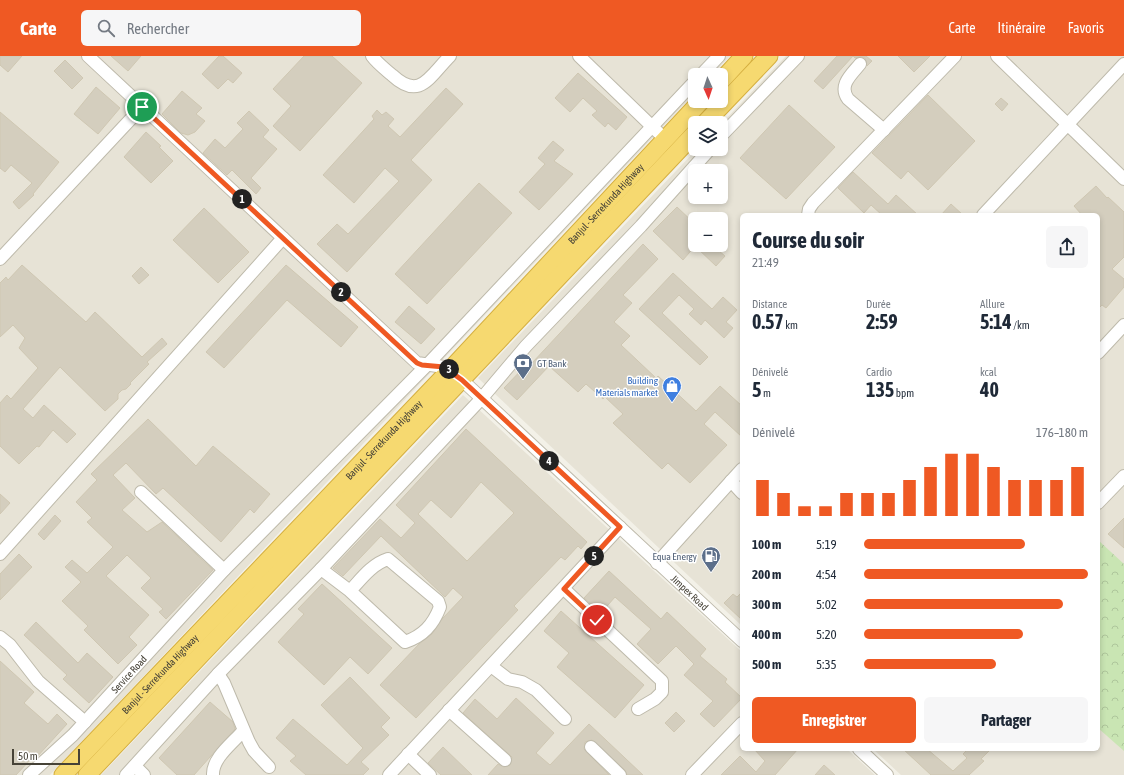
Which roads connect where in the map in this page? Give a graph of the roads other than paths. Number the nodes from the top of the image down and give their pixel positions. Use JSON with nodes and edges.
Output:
{"nodes":[{"id":1,"x":88,"y":56,"type":"edge"},
{"id":2,"x":372,"y":56,"type":"edge"},
{"id":3,"x":450,"y":56,"type":"edge"},
{"id":4,"x":579,"y":56,"type":"edge"},
{"id":5,"x":719,"y":56,"type":"edge"},
{"id":6,"x":744,"y":56,"type":"edge"},
{"id":7,"x":769,"y":56,"type":"edge"},
{"id":8,"x":798,"y":56,"type":"edge"},
{"id":9,"x":955,"y":56,"type":"edge"},
{"id":10,"x":997,"y":56,"type":"edge"},
{"id":11,"x":860,"y":64,"type":"dead end"},
{"id":12,"x":1124,"y":64,"type":"edge"},
{"id":13,"x":708,"y":68,"type":"edge"},
{"id":14,"x":728,"y":73,"type":"edge"},
{"id":15,"x":688,"y":88,"type":"edge"},
{"id":16,"x":142,"y":107,"type":"junction"},
{"id":17,"x":694,"y":108,"type":"edge"},
{"id":18,"x":712,"y":116,"type":"edge"},
{"id":19,"x":1068,"y":125,"type":"junction"},
{"id":20,"x":652,"y":126,"type":"junction"},
{"id":21,"x":728,"y":129,"type":"edge"},
{"id":22,"x":884,"y":130,"type":"junction"},
{"id":23,"x":665,"y":139,"type":"junction"},
{"id":24,"x":688,"y":140,"type":"edge"},
{"id":25,"x":704,"y":156,"type":"edge"},
{"id":26,"x":1124,"y":180,"type":"edge"},
{"id":27,"x":808,"y":213,"type":"edge"},
{"id":28,"x":985,"y":213,"type":"edge"},
{"id":29,"x":283,"y":238,"type":"junction"},
{"id":30,"x":0,"y":259,"type":"edge"},
{"id":31,"x":1124,"y":325,"type":"edge"},
{"id":32,"x":1100,"y":350,"type":"edge"},
{"id":33,"x":427,"y":365,"type":"junction"},
{"id":34,"x":456,"y":375,"type":"junction"},
{"id":35,"x":482,"y":398,"type":"junction"},
{"id":36,"x":740,"y":471,"type":"edge"},
{"id":37,"x":731,"y":481,"type":"junction"},
{"id":38,"x":1122,"y":483,"type":"edge"},
{"id":39,"x":740,"y":491,"type":"edge"},
{"id":40,"x":141,"y":492,"type":"dead end"},
{"id":41,"x":1100,"y":502,"type":"edge"},
{"id":42,"x":620,"y":527,"type":"junction"},
{"id":43,"x":0,"y":554,"type":"edge"},
{"id":44,"x":657,"y":564,"type":"junction"},
{"id":45,"x":321,"y":569,"type":"junction"},
{"id":46,"x":224,"y":570,"type":"junction"},
{"id":47,"x":564,"y":589,"type":"junction"},
{"id":48,"x":350,"y":591,"type":"junction"},
{"id":49,"x":0,"y":637,"type":"edge"},
{"id":50,"x":740,"y":639,"type":"edge"},
{"id":51,"x":491,"y":666,"type":"junction"},
{"id":52,"x":218,"y":674,"type":"junction"},
{"id":53,"x":638,"y":709,"type":"dead end"},
{"id":54,"x":449,"y":710,"type":"junction"},
{"id":55,"x":565,"y":719,"type":"dead end"},
{"id":56,"x":86,"y":722,"type":"junction"},
{"id":57,"x":740,"y":725,"type":"edge"},
{"id":58,"x":243,"y":732,"type":"junction"},
{"id":59,"x":591,"y":747,"type":"dead end"},
{"id":60,"x":863,"y":751,"type":"edge"},
{"id":61,"x":408,"y":754,"type":"junction"},
{"id":62,"x":504,"y":760,"type":"dead end"},
{"id":63,"x":135,"y":766,"type":"junction"},
{"id":64,"x":269,"y":767,"type":"dead end"},
{"id":65,"x":29,"y":775,"type":"edge"},
{"id":66,"x":63,"y":775,"type":"edge"},
{"id":67,"x":86,"y":775,"type":"edge"},
{"id":68,"x":126,"y":775,"type":"edge"},
{"id":69,"x":144,"y":775,"type":"edge"},
{"id":70,"x":213,"y":775,"type":"edge"},
{"id":71,"x":389,"y":775,"type":"edge"},
{"id":72,"x":430,"y":775,"type":"edge"},
{"id":73,"x":620,"y":775,"type":"edge"},
{"id":74,"x":692,"y":775,"type":"edge"},
{"id":75,"x":887,"y":775,"type":"edge"}],
"edges":[{"from":1,"to":16,"type":"street"},
{"from":2,"to":3,"type":"street"},
{"from":4,"to":20,"type":"street"},
{"from":5,"to":13,"type":"street"},
{"from":6,"to":14,"type":"highway"},
{"from":7,"to":18,"type":"highway"},
{"from":8,"to":21,"type":"street"},
{"from":9,"to":22,"type":"street"},
{"from":10,"to":19,"type":"street"},
{"from":11,"to":22,"type":"street"},
{"from":12,"to":19,"type":"street"},
{"from":15,"to":20,"type":"street","name":"Service Road"},
{"from":16,"to":29,"type":"street"},
{"from":16,"to":30,"type":"street"},
{"from":17,"to":23,"type":"highway","name":"Banjul - Serrekunda Highway"},
{"from":19,"to":26,"type":"street"},
{"from":19,"to":28,"type":"street"},
{"from":20,"to":23,"type":"street"},
{"from":20,"to":33,"type":"street","name":"Service Road"},
{"from":22,"to":27,"type":"street"},
{"from":23,"to":34,"type":"highway","name":"Banjul - Serrekunda Highway"},
{"from":24,"to":34,"type":"highway","name":"Banjul - Serrekunda Highway"},
{"from":25,"to":35,"type":"street"},
{"from":29,"to":33,"type":"street"},
{"from":29,"to":43,"type":"street"},
{"from":31,"to":32,"type":"street"},
{"from":33,"to":34,"type":"street"},
{"from":33,"to":46,"type":"street","name":"Service Road"},
{"from":34,"to":35,"type":"street","name":"Jimpex Road"},
{"from":34,"to":66,"type":"highway","name":"Banjul - Serrekunda Highway"},
{"from":34,"to":67,"type":"highway","name":"Banjul - Serrekunda Highway"},
{"from":35,"to":42,"type":"street","name":"Jimpex Road"},
{"from":35,"to":45,"type":"street"},
{"from":36,"to":37,"type":"street"},
{"from":37,"to":39,"type":"street"},
{"from":37,"to":44,"type":"street"},
{"from":38,"to":41,"type":"street"},
{"from":40,"to":46,"type":"street"},
{"from":42,"to":44,"type":"street","name":"Jimpex Road"},
{"from":42,"to":47,"type":"street"},
{"from":44,"to":50,"type":"street","name":"Jimpex Road"},
{"from":45,"to":48,"type":"street"},
{"from":45,"to":52,"type":"street"},
{"from":46,"to":56,"type":"street","name":"Service Road"},
{"from":47,"to":51,"type":"street"},
{"from":47,"to":53,"type":"street"},
{"from":48,"to":48,"type":"street"},
{"from":49,"to":56,"type":"street"},
{"from":51,"to":54,"type":"street"},
{"from":51,"to":55,"type":"street"},
{"from":52,"to":58,"type":"street"},
{"from":52,"to":63,"type":"street"},
{"from":54,"to":61,"type":"street"},
{"from":54,"to":62,"type":"street"},
{"from":56,"to":65,"type":"street","name":"Service Road"},
{"from":57,"to":74,"type":"street"},
{"from":58,"to":64,"type":"street"},
{"from":58,"to":70,"type":"street"},
{"from":59,"to":73,"type":"street"},
{"from":60,"to":75,"type":"street"},
{"from":61,"to":71,"type":"street"},
{"from":61,"to":72,"type":"street"},
{"from":63,"to":68,"type":"street"},
{"from":63,"to":69,"type":"street"}]}
